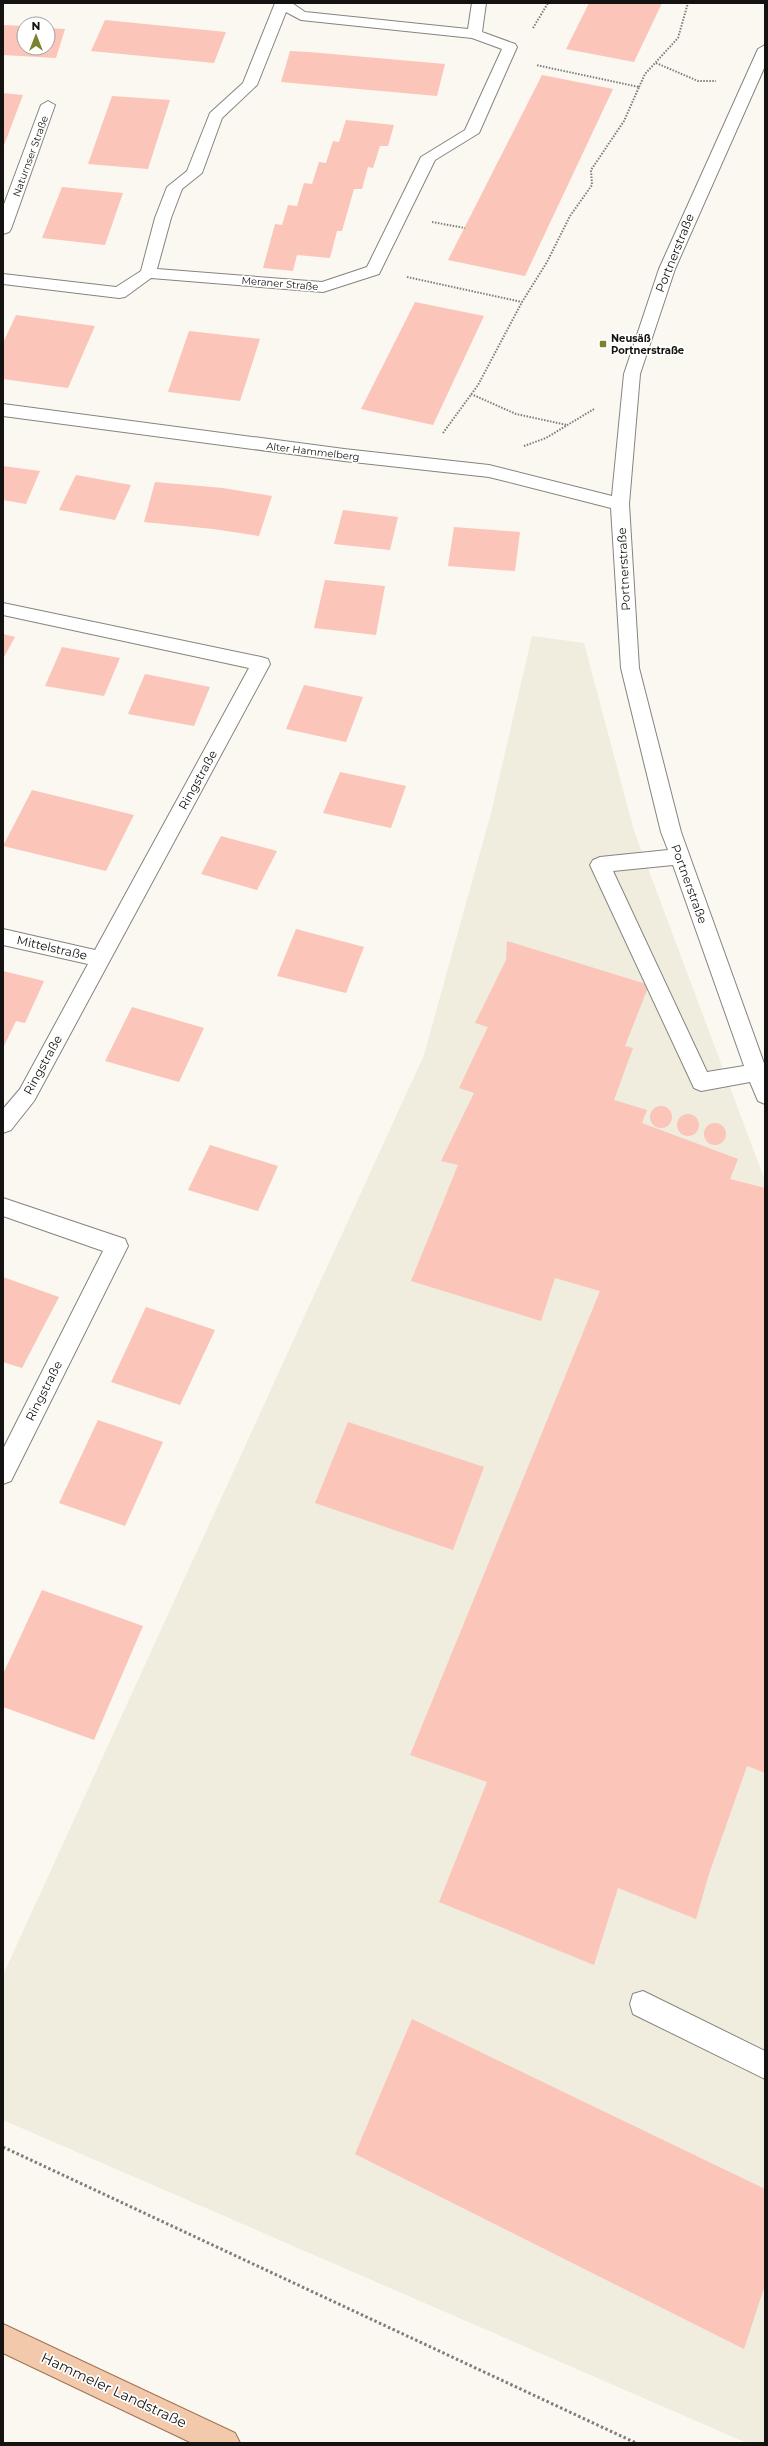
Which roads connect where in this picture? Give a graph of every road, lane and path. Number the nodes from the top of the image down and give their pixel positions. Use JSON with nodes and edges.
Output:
{"nodes":[{"id":1,"x":282,"y":3,"type":"edge"},
{"id":2,"x":479,"y":3,"type":"edge"},
{"id":3,"x":688,"y":3,"type":"edge"},
{"id":4,"x":474,"y":34,"type":"junction"},
{"id":5,"x":765,"y":49,"type":"edge"},
{"id":6,"x":506,"y":59,"type":"junction"},
{"id":7,"x":656,"y":63,"type":"junction"},
{"id":8,"x":683,"y":74,"type":"dead end"},
{"id":9,"x":639,"y":87,"type":"junction"},
{"id":10,"x":48,"y":105,"type":"dead end"},
{"id":11,"x":3,"y":229,"type":"edge"},
{"id":12,"x":374,"y":270,"type":"junction"},
{"id":13,"x":148,"y":273,"type":"junction"},
{"id":14,"x":3,"y":279,"type":"edge"},
{"id":15,"x":522,"y":302,"type":"junction"},
{"id":16,"x":631,"y":381,"type":"junction"},
{"id":17,"x":471,"y":394,"type":"junction"},
{"id":18,"x":3,"y":410,"type":"edge"},
{"id":19,"x":568,"y":425,"type":"junction"},
{"id":20,"x":518,"y":449,"type":"dead end"},
{"id":21,"x":399,"y":461,"type":"junction"},
{"id":22,"x":620,"y":504,"type":"junction"},
{"id":23,"x":3,"y":609,"type":"edge"},
{"id":24,"x":679,"y":857,"type":"junction"},
{"id":25,"x":3,"y":936,"type":"edge"},
{"id":26,"x":100,"y":959,"type":"junction"},
{"id":27,"x":757,"y":1072,"type":"junction"},
{"id":28,"x":765,"y":1095,"type":"edge"},
{"id":29,"x":3,"y":1124,"type":"edge"},
{"id":30,"x":3,"y":1207,"type":"edge"},
{"id":31,"x":3,"y":1473,"type":"edge"},
{"id":32,"x":643,"y":2004,"type":"dead end"},
{"id":33,"x":765,"y":2066,"type":"edge"},
{"id":34,"x":3,"y":2147,"type":"edge"},
{"id":35,"x":3,"y":2338,"type":"edge"},
{"id":36,"x":224,"y":2443,"type":"edge"},
{"id":37,"x":636,"y":2443,"type":"edge"}],
"edges":[{"from":1,"to":4,"type":"street"},
{"from":1,"to":13,"type":"street"},
{"from":2,"to":4,"type":"street"},
{"from":3,"to":7,"type":"path"},
{"from":4,"to":6,"type":"street"},
{"from":5,"to":16,"type":"street","name":"Portnerstraße"},
{"from":6,"to":9,"type":"path"},
{"from":6,"to":12,"type":"street"},
{"from":7,"to":8,"type":"path"},
{"from":7,"to":9,"type":"path"},
{"from":9,"to":15,"type":"path"},
{"from":10,"to":11,"type":"street","name":"Naturnser Straße"},
{"from":12,"to":13,"type":"street","name":"Meraner Straße"},
{"from":12,"to":15,"type":"path"},
{"from":13,"to":14,"type":"street"},
{"from":15,"to":17,"type":"path"},
{"from":16,"to":19,"type":"path"},
{"from":16,"to":22,"type":"street","name":"Portnerstraße"},
{"from":17,"to":19,"type":"path"},
{"from":17,"to":21,"type":"path"},
{"from":18,"to":21,"type":"street","name":"Alter Hammelberg"},
{"from":19,"to":20,"type":"path"},
{"from":21,"to":22,"type":"street","name":"Alter Hammelberg"},
{"from":22,"to":24,"type":"street","name":"Portnerstraße"},
{"from":23,"to":26,"type":"street","name":"Ringstraße"},
{"from":24,"to":27,"type":"street","name":"Portnerstraße"},
{"from":24,"to":27,"type":"street"},
{"from":25,"to":26,"type":"street","name":"Mittelstraße"},
{"from":26,"to":29,"type":"street","name":"Ringstraße"},
{"from":27,"to":28,"type":"street","name":"Portnerstraße"},
{"from":30,"to":31,"type":"street","name":"Ringstraße"},
{"from":32,"to":33,"type":"street"},
{"from":34,"to":37,"type":"path"},
{"from":35,"to":36,"type":"main road","name":"Hammeler Landstraße"}]}
